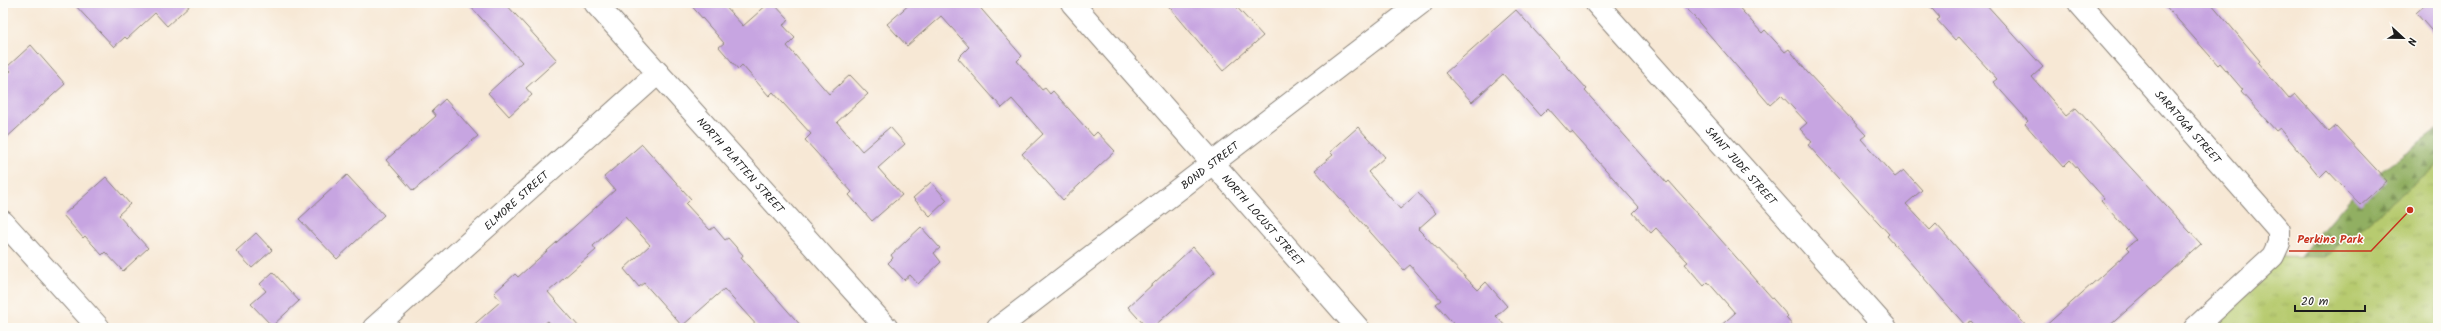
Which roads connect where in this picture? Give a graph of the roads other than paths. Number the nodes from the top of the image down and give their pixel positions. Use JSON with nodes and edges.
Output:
{"nodes":[{"id":1,"x":594,"y":3,"type":"edge"},
{"id":2,"x":1072,"y":3,"type":"edge"},
{"id":3,"x":1421,"y":3,"type":"edge"},
{"id":4,"x":1596,"y":3,"type":"edge"},
{"id":5,"x":2079,"y":3,"type":"edge"},
{"id":6,"x":658,"y":73,"type":"junction"},
{"id":7,"x":1213,"y":163,"type":"junction"},
{"id":8,"x":3,"y":222,"type":"edge"},
{"id":9,"x":98,"y":328,"type":"edge"},
{"id":10,"x":374,"y":328,"type":"edge"},
{"id":11,"x":887,"y":328,"type":"edge"},
{"id":12,"x":998,"y":328,"type":"edge"},
{"id":13,"x":1358,"y":328,"type":"edge"},
{"id":14,"x":1886,"y":328,"type":"edge"},
{"id":15,"x":2195,"y":328,"type":"edge"}],
"edges":[{"from":1,"to":6,"type":"street","name":"NORTH PLATTEN STREET"},
{"from":2,"to":7,"type":"street","name":"NORTH LOCUST STREET"},
{"from":3,"to":7,"type":"street","name":"BOND STREET"},
{"from":4,"to":14,"type":"street","name":"SAINT JUDE STREET"},
{"from":5,"to":15,"type":"street","name":"SARATOGA STREET"},
{"from":6,"to":10,"type":"street","name":"ELMORE STREET"},
{"from":6,"to":11,"type":"street","name":"NORTH PLATTEN STREET"},
{"from":7,"to":12,"type":"street","name":"BOND STREET"},
{"from":7,"to":13,"type":"street","name":"NORTH LOCUST STREET"},
{"from":8,"to":9,"type":"street"}]}
